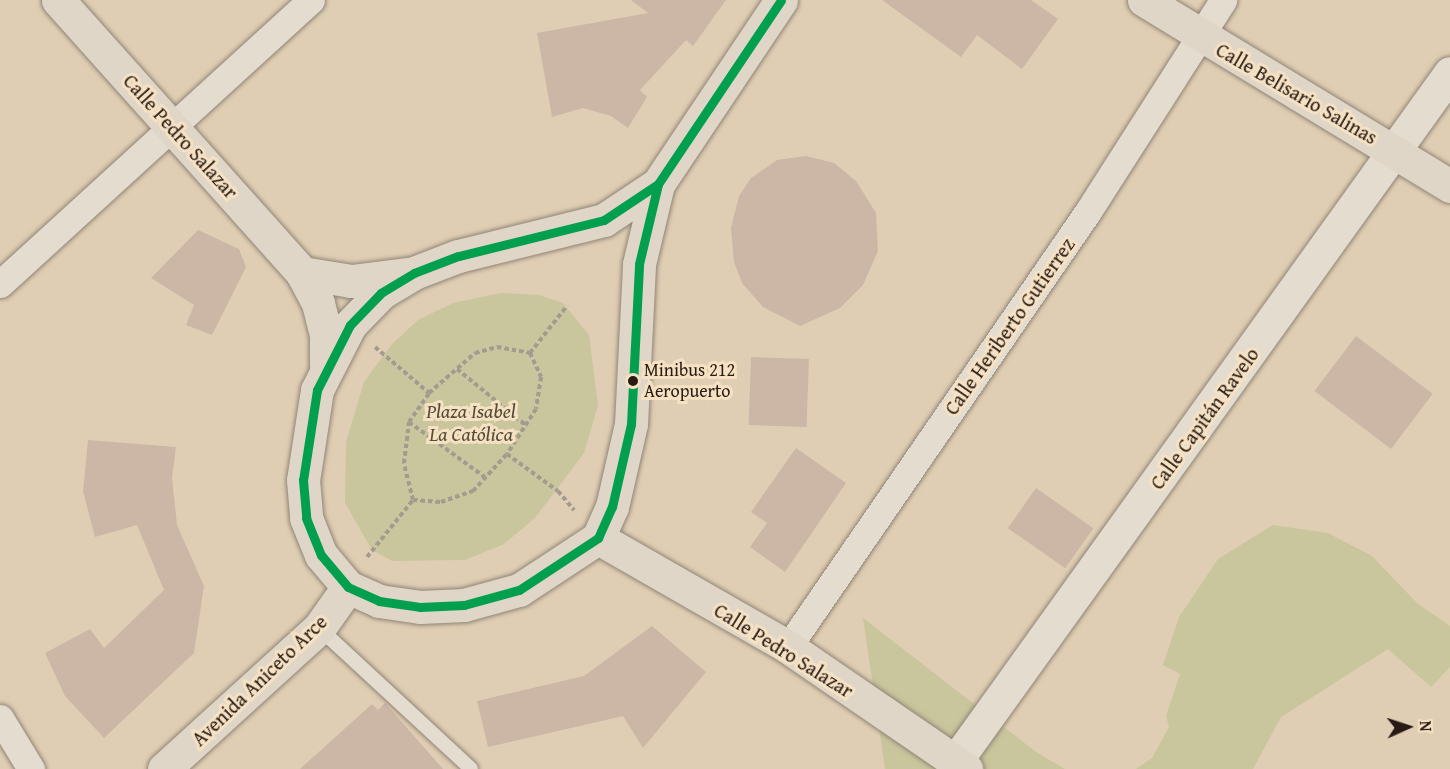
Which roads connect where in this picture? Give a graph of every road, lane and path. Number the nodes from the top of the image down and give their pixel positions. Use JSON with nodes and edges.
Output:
{"nodes":[{"id":1,"x":58,"y":0,"type":"edge"},
{"id":2,"x":311,"y":0,"type":"edge"},
{"id":3,"x":781,"y":0,"type":"edge"},
{"id":4,"x":1144,"y":0,"type":"edge"},
{"id":5,"x":1223,"y":0,"type":"edge"},
{"id":6,"x":1197,"y":36,"type":"junction"},
{"id":7,"x":1450,"y":73,"type":"edge"},
{"id":8,"x":174,"y":126,"type":"junction"},
{"id":9,"x":1398,"y":150,"type":"junction"},
{"id":10,"x":658,"y":184,"type":"junction"},
{"id":11,"x":1450,"y":186,"type":"edge"},
{"id":12,"x":302,"y":273,"type":"junction"},
{"id":13,"x":414,"y":273,"type":"junction"},
{"id":14,"x":0,"y":284,"type":"edge"},
{"id":15,"x":567,"y":306,"type":"dead end"},
{"id":16,"x":530,"y":353,"type":"junction"},
{"id":17,"x":384,"y":355,"type":"dead end"},
{"id":18,"x":326,"y":365,"type":"junction"},
{"id":19,"x":457,"y":369,"type":"junction"},
{"id":20,"x":429,"y":393,"type":"junction"},
{"id":21,"x":409,"y":422,"type":"junction"},
{"id":22,"x":527,"y":426,"type":"junction"},
{"id":23,"x":507,"y":454,"type":"junction"},
{"id":24,"x":486,"y":478,"type":"junction"},
{"id":25,"x":558,"y":491,"type":"dead end"},
{"id":26,"x":413,"y":500,"type":"junction"},
{"id":27,"x":598,"y":538,"type":"junction"},
{"id":28,"x":372,"y":550,"type":"dead end"},
{"id":29,"x":348,"y":587,"type":"junction"},
{"id":30,"x":319,"y":628,"type":"junction"},
{"id":31,"x":788,"y":647,"type":"junction"},
{"id":32,"x":0,"y":718,"type":"edge"},
{"id":33,"x":961,"y":766,"type":"edge"},
{"id":34,"x":31,"y":769,"type":"edge"},
{"id":35,"x":164,"y":769,"type":"edge"},
{"id":36,"x":471,"y":769,"type":"edge"}],
"edges":[{"from":1,"to":8,"type":"main road","name":"Calle Pedro Salazar"},
{"from":2,"to":8,"type":"street"},
{"from":3,"to":10,"type":"main road"},
{"from":4,"to":6,"type":"main road","name":"Calle Belisario Salinas"},
{"from":5,"to":6,"type":"street","name":"Calle Heriberto Gutierrez"},
{"from":6,"to":9,"type":"main road","name":"Calle Belisario Salinas"},
{"from":6,"to":31,"type":"street","name":"Calle Heriberto Gutierrez"},
{"from":7,"to":9,"type":"street","name":"Calle Capitán Ravelo"},
{"from":8,"to":12,"type":"main road","name":"Calle Pedro Salazar"},
{"from":8,"to":14,"type":"street"},
{"from":9,"to":11,"type":"main road","name":"Calle Belisario Salinas"},
{"from":9,"to":33,"type":"street","name":"Calle Capitán Ravelo"},
{"from":10,"to":13,"type":"main road"},
{"from":10,"to":27,"type":"main road"},
{"from":12,"to":13,"type":"main road"},
{"from":12,"to":18,"type":"main road","name":"Calle Pedro Salazar"},
{"from":13,"to":18,"type":"main road"},
{"from":15,"to":16,"type":"path"},
{"from":16,"to":19,"type":"path"},
{"from":16,"to":22,"type":"path"},
{"from":17,"to":20,"type":"path"},
{"from":18,"to":29,"type":"main road"},
{"from":19,"to":20,"type":"path"},
{"from":19,"to":22,"type":"path"},
{"from":20,"to":21,"type":"path"},
{"from":21,"to":24,"type":"path"},
{"from":21,"to":26,"type":"path"},
{"from":22,"to":23,"type":"path"},
{"from":23,"to":24,"type":"path"},
{"from":23,"to":25,"type":"path"},
{"from":24,"to":26,"type":"path"},
{"from":26,"to":28,"type":"path"},
{"from":27,"to":29,"type":"main road"},
{"from":27,"to":31,"type":"main road","name":"Calle Pedro Salazar"},
{"from":29,"to":30,"type":"main road","name":"Avenida Aniceto Arce"},
{"from":30,"to":35,"type":"main road","name":"Avenida Aniceto Arce"},
{"from":30,"to":36,"type":"lane"},
{"from":31,"to":33,"type":"main road","name":"Calle Pedro Salazar"},
{"from":32,"to":34,"type":"street"}]}
